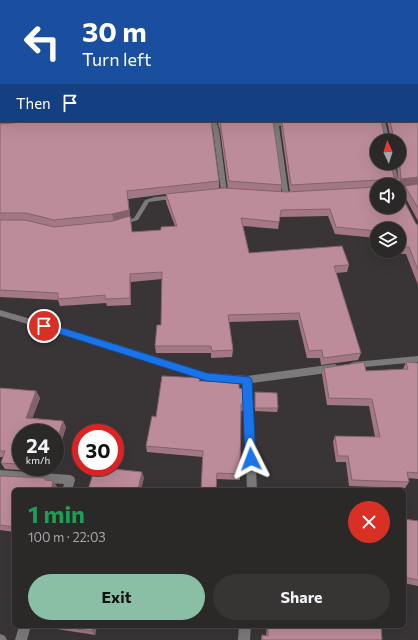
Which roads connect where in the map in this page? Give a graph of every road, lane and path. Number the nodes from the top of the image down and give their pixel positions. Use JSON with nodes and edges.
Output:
{"nodes":[{"id":1,"x":213,"y":122,"type":"edge"},
{"id":2,"x":382,"y":122,"type":"edge"},
{"id":3,"x":274,"y":123,"type":"edge"},
{"id":4,"x":298,"y":124,"type":"edge"},
{"id":5,"x":385,"y":134,"type":"edge"},
{"id":6,"x":418,"y":187,"type":"edge"},
{"id":7,"x":406,"y":189,"type":"edge"},
{"id":8,"x":224,"y":192,"type":"junction"},
{"id":9,"x":232,"y":192,"type":"edge"},
{"id":10,"x":216,"y":193,"type":"edge"},
{"id":11,"x":278,"y":195,"type":"edge"},
{"id":12,"x":294,"y":195,"type":"edge"},
{"id":13,"x":186,"y":196,"type":"edge"},
{"id":14,"x":286,"y":196,"type":"junction"},
{"id":15,"x":114,"y":225,"type":"edge"},
{"id":16,"x":0,"y":313,"type":"edge"},
{"id":17,"x":418,"y":359,"type":"edge"},
{"id":18,"x":247,"y":380,"type":"junction"},
{"id":19,"x":0,"y":475,"type":"edge"},
{"id":20,"x":68,"y":488,"type":"edge"},
{"id":21,"x":252,"y":488,"type":"edge"},
{"id":22,"x":24,"y":628,"type":"edge"},
{"id":23,"x":245,"y":628,"type":"edge"},
{"id":24,"x":21,"y":640,"type":"edge"},
{"id":25,"x":244,"y":640,"type":"edge"}],
"edges":[{"from":1,"to":8,"type":"street"},
{"from":2,"to":5,"type":"street"},
{"from":3,"to":4,"type":"street"},
{"from":3,"to":14,"type":"street"},
{"from":6,"to":7,"type":"street"},
{"from":8,"to":9,"type":"street"},
{"from":8,"to":10,"type":"street"},
{"from":11,"to":14,"type":"street"},
{"from":12,"to":14,"type":"street"},
{"from":13,"to":15,"type":"street"},
{"from":16,"to":18,"type":"street"},
{"from":17,"to":18,"type":"street"},
{"from":18,"to":21,"type":"street"},
{"from":19,"to":20,"type":"street"},
{"from":22,"to":24,"type":"street"},
{"from":23,"to":25,"type":"street"}]}
